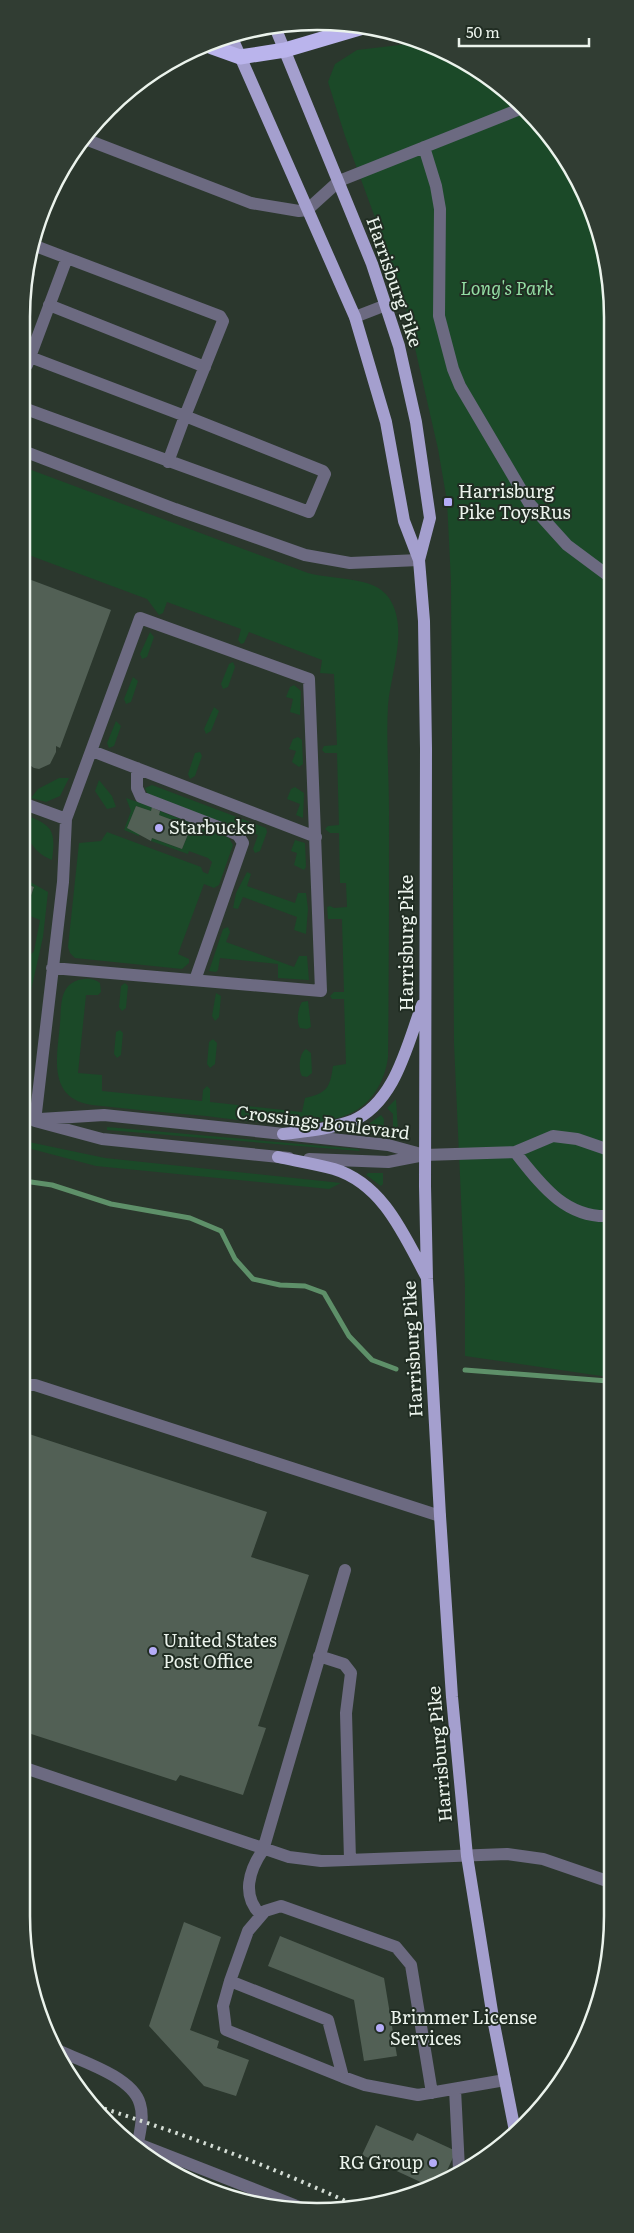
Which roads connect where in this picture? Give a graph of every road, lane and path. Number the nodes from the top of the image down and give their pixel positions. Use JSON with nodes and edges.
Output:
{"nodes":[{"id":1,"x":347,"y":32,"type":"edge"},
{"id":2,"x":277,"y":33,"type":"edge"},
{"id":3,"x":234,"y":43,"type":"edge"},
{"id":4,"x":216,"y":48,"type":"edge"},
{"id":5,"x":285,"y":50,"type":"junction"},
{"id":6,"x":240,"y":57,"type":"junction"},
{"id":7,"x":516,"y":110,"type":"edge"},
{"id":8,"x":91,"y":140,"type":"edge"},
{"id":9,"x":424,"y":147,"type":"junction"},
{"id":10,"x":339,"y":182,"type":"junction"},
{"id":11,"x":307,"y":210,"type":"junction"},
{"id":12,"x":39,"y":247,"type":"edge"},
{"id":13,"x":66,"y":258,"type":"junction"},
{"id":14,"x":49,"y":305,"type":"junction"},
{"id":15,"x":386,"y":305,"type":"junction"},
{"id":16,"x":354,"y":317,"type":"junction"},
{"id":17,"x":30,"y":356,"type":"edge"},
{"id":18,"x":30,"y":362,"type":"edge"},
{"id":19,"x":205,"y":367,"type":"junction"},
{"id":20,"x":30,"y":411,"type":"edge"},
{"id":21,"x":185,"y":416,"type":"junction"},
{"id":22,"x":30,"y":454,"type":"edge"},
{"id":23,"x":168,"y":462,"type":"junction"},
{"id":24,"x":419,"y":560,"type":"junction"},
{"id":25,"x":604,"y":573,"type":"edge"},
{"id":26,"x":92,"y":751,"type":"junction"},
{"id":27,"x":137,"y":768,"type":"junction"},
{"id":28,"x":30,"y":806,"type":"edge"},
{"id":29,"x":66,"y":819,"type":"junction"},
{"id":30,"x":316,"y":837,"type":"junction"},
{"id":31,"x":52,"y":968,"type":"junction"},
{"id":32,"x":195,"y":980,"type":"junction"},
{"id":33,"x":425,"y":998,"type":"junction"},
{"id":34,"x":30,"y":1114,"type":"edge"},
{"id":35,"x":30,"y":1121,"type":"edge"},
{"id":36,"x":30,"y":1121,"type":"edge"},
{"id":37,"x":283,"y":1134,"type":"junction"},
{"id":38,"x":604,"y":1148,"type":"edge"},
{"id":39,"x":515,"y":1152,"type":"junction"},
{"id":40,"x":424,"y":1155,"type":"junction"},
{"id":41,"x":278,"y":1157,"type":"junction"},
{"id":42,"x":604,"y":1216,"type":"edge"},
{"id":43,"x":427,"y":1279,"type":"junction"},
{"id":44,"x":30,"y":1385,"type":"edge"},
{"id":45,"x":440,"y":1516,"type":"junction"},
{"id":46,"x":345,"y":1570,"type":"dead end"},
{"id":47,"x":319,"y":1656,"type":"junction"},
{"id":48,"x":30,"y":1770,"type":"edge"},
{"id":49,"x":263,"y":1850,"type":"junction"},
{"id":50,"x":467,"y":1856,"type":"junction"},
{"id":51,"x":350,"y":1860,"type":"junction"},
{"id":52,"x":604,"y":1880,"type":"edge"},
{"id":53,"x":261,"y":1915,"type":"junction"},
{"id":54,"x":230,"y":1981,"type":"junction"},
{"id":55,"x":65,"y":2054,"type":"edge"},
{"id":56,"x":343,"y":2077,"type":"junction"},
{"id":57,"x":505,"y":2080,"type":"junction"},
{"id":58,"x":456,"y":2089,"type":"junction"},
{"id":59,"x":432,"y":2093,"type":"junction"},
{"id":60,"x":514,"y":2125,"type":"edge"},
{"id":61,"x":138,"y":2140,"type":"edge"},
{"id":62,"x":145,"y":2146,"type":"edge"},
{"id":63,"x":459,"y":2166,"type":"edge"},
{"id":64,"x":285,"y":2201,"type":"edge"}],
"edges":[{"from":1,"to":5,"type":"highway"},
{"from":2,"to":5,"type":"main road","name":"Harrisburg Pike"},
{"from":3,"to":6,"type":"main road","name":"Harrisburg Pike"},
{"from":4,"to":6,"type":"highway"},
{"from":5,"to":6,"type":"highway"},
{"from":5,"to":10,"type":"main road","name":"Harrisburg Pike"},
{"from":6,"to":11,"type":"main road","name":"Harrisburg Pike"},
{"from":7,"to":9,"type":"street"},
{"from":8,"to":11,"type":"street"},
{"from":9,"to":10,"type":"street"},
{"from":9,"to":25,"type":"street"},
{"from":10,"to":11,"type":"street"},
{"from":10,"to":15,"type":"main road","name":"Harrisburg Pike"},
{"from":11,"to":16,"type":"main road","name":"Harrisburg Pike"},
{"from":12,"to":13,"type":"street"},
{"from":13,"to":14,"type":"street"},
{"from":13,"to":19,"type":"street"},
{"from":14,"to":17,"type":"street"},
{"from":14,"to":19,"type":"street"},
{"from":15,"to":16,"type":"street"},
{"from":15,"to":24,"type":"main road","name":"Harrisburg Pike"},
{"from":16,"to":24,"type":"main road","name":"Harrisburg Pike"},
{"from":18,"to":21,"type":"street"},
{"from":19,"to":21,"type":"street"},
{"from":20,"to":23,"type":"street"},
{"from":21,"to":23,"type":"street"},
{"from":21,"to":23,"type":"street"},
{"from":22,"to":24,"type":"street"},
{"from":24,"to":33,"type":"main road","name":"Harrisburg Pike"},
{"from":26,"to":27,"type":"street"},
{"from":26,"to":29,"type":"street"},
{"from":26,"to":30,"type":"street"},
{"from":27,"to":30,"type":"street"},
{"from":27,"to":32,"type":"street"},
{"from":28,"to":29,"type":"street"},
{"from":29,"to":31,"type":"street"},
{"from":30,"to":32,"type":"street"},
{"from":31,"to":32,"type":"street"},
{"from":31,"to":34,"type":"street"},
{"from":33,"to":37,"type":"main road"},
{"from":33,"to":40,"type":"main road","name":"Harrisburg Pike"},
{"from":35,"to":37,"type":"street","name":"Crossings Boulevard"},
{"from":36,"to":41,"type":"street","name":"Crossings Boulevard"},
{"from":37,"to":40,"type":"street","name":"Crossings Boulevard"},
{"from":38,"to":39,"type":"street"},
{"from":39,"to":40,"type":"street"},
{"from":39,"to":42,"type":"street"},
{"from":40,"to":41,"type":"street","name":"Crossings Boulevard"},
{"from":40,"to":43,"type":"main road","name":"Harrisburg Pike"},
{"from":41,"to":43,"type":"main road"},
{"from":43,"to":45,"type":"main road","name":"Harrisburg Pike"},
{"from":44,"to":45,"type":"street"},
{"from":45,"to":50,"type":"main road","name":"Harrisburg Pike"},
{"from":46,"to":47,"type":"street"},
{"from":47,"to":49,"type":"street"},
{"from":47,"to":51,"type":"street"},
{"from":48,"to":49,"type":"street"},
{"from":49,"to":51,"type":"street"},
{"from":49,"to":53,"type":"street"},
{"from":50,"to":51,"type":"street"},
{"from":50,"to":52,"type":"street"},
{"from":50,"to":57,"type":"main road","name":"Harrisburg Pike"},
{"from":53,"to":54,"type":"street"},
{"from":53,"to":59,"type":"street"},
{"from":54,"to":56,"type":"street"},
{"from":54,"to":56,"type":"street"},
{"from":55,"to":61,"type":"street"},
{"from":56,"to":59,"type":"street"},
{"from":57,"to":58,"type":"street"},
{"from":57,"to":60,"type":"main road","name":"Harrisburg Pike"},
{"from":58,"to":59,"type":"street"},
{"from":58,"to":63,"type":"street"},
{"from":62,"to":64,"type":"street"}]}
